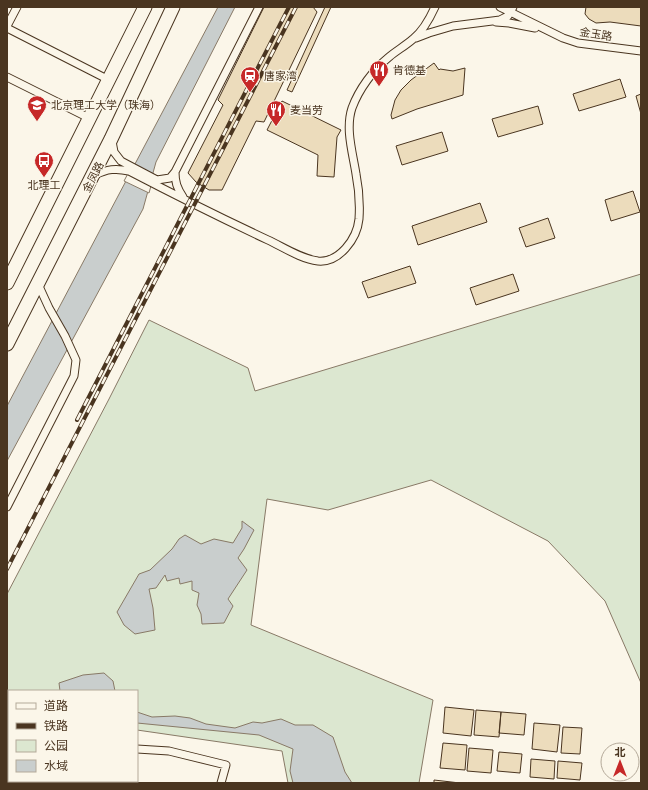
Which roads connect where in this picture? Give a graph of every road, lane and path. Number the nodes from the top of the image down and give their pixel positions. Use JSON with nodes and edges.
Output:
{"nodes":[{"id":1,"x":17,"y":7,"type":"edge"},
{"id":2,"x":144,"y":7,"type":"edge"},
{"id":3,"x":173,"y":7,"type":"edge"},
{"id":4,"x":259,"y":7,"type":"edge"},
{"id":5,"x":435,"y":7,"type":"edge"},
{"id":6,"x":500,"y":7,"type":"edge"},
{"id":7,"x":512,"y":10,"type":"edge"},
{"id":8,"x":488,"y":22,"type":"junction"},
{"id":9,"x":7,"y":27,"type":"edge"},
{"id":10,"x":550,"y":33,"type":"junction"},
{"id":11,"x":414,"y":38,"type":"junction"},
{"id":12,"x":641,"y":51,"type":"edge"},
{"id":13,"x":7,"y":77,"type":"edge"},
{"id":14,"x":108,"y":80,"type":"junction"},
{"id":15,"x":89,"y":118,"type":"junction"},
{"id":16,"x":111,"y":139,"type":"junction"},
{"id":17,"x":130,"y":169,"type":"junction"},
{"id":18,"x":175,"y":172,"type":"junction"},
{"id":19,"x":93,"y":176,"type":"junction"},
{"id":20,"x":157,"y":183,"type":"junction"},
{"id":21,"x":183,"y":198,"type":"junction"},
{"id":22,"x":7,"y":283,"type":"edge"},
{"id":23,"x":38,"y":284,"type":"junction"},
{"id":24,"x":7,"y":344,"type":"edge"},
{"id":25,"x":8,"y":501,"type":"edge"},
{"id":26,"x":138,"y":749,"type":"edge"},
{"id":27,"x":221,"y":783,"type":"edge"}],
"edges":[{"from":1,"to":9,"type":"street"},
{"from":2,"to":14,"type":"highway"},
{"from":3,"to":16,"type":"highway","name":"金凤路"},
{"from":4,"to":18,"type":"street"},
{"from":5,"to":11,"type":"street"},
{"from":6,"to":7,"type":"street"},
{"from":7,"to":8,"type":"street"},
{"from":7,"to":10,"type":"street"},
{"from":8,"to":10,"type":"street"},
{"from":8,"to":11,"type":"street"},
{"from":9,"to":14,"type":"street"},
{"from":10,"to":12,"type":"street","name":"金玉路"},
{"from":11,"to":21,"type":"street"},
{"from":13,"to":15,"type":"street"},
{"from":14,"to":15,"type":"highway"},
{"from":15,"to":22,"type":"highway"},
{"from":16,"to":17,"type":"street"},
{"from":16,"to":19,"type":"highway","name":"金凤路"},
{"from":17,"to":19,"type":"street"},
{"from":17,"to":20,"type":"street"},
{"from":18,"to":20,"type":"street"},
{"from":18,"to":21,"type":"street"},
{"from":19,"to":23,"type":"highway","name":"金凤路"},
{"from":20,"to":21,"type":"street"},
{"from":23,"to":24,"type":"highway","name":"金凤路"},
{"from":23,"to":25,"type":"street"},
{"from":26,"to":27,"type":"street"}]}
